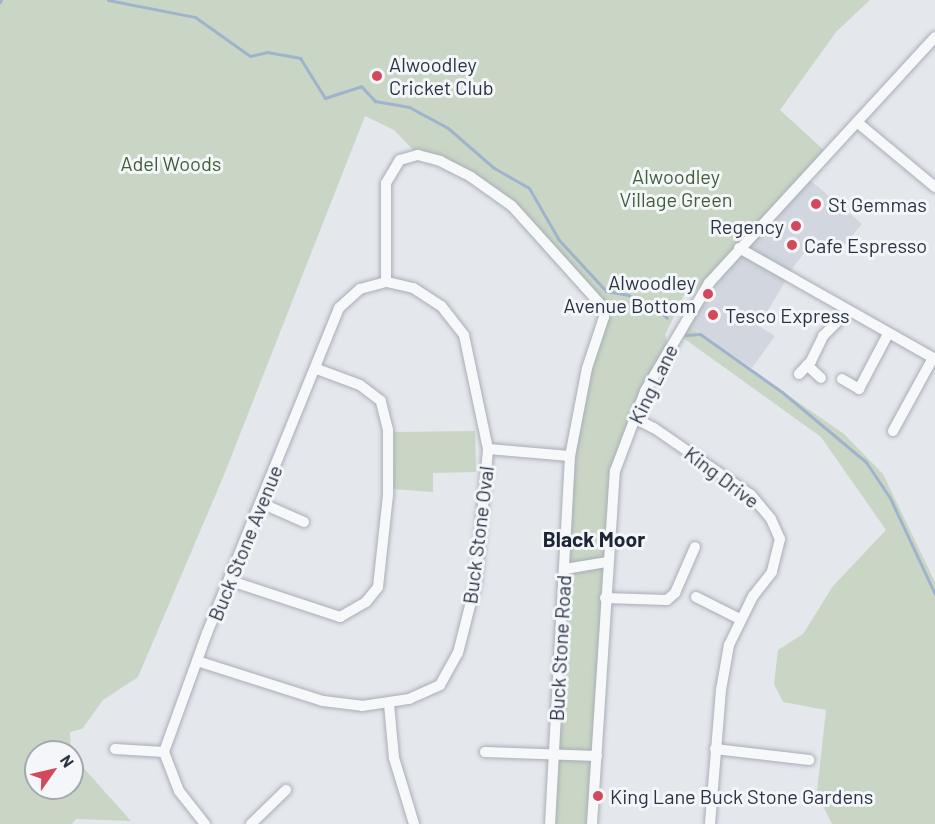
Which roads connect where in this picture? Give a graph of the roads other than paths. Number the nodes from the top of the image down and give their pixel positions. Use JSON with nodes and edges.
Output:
{"nodes":[{"id":1,"x":935,"y":38,"type":"edge"},
{"id":2,"x":857,"y":122,"type":"junction"},
{"id":3,"x":935,"y":187,"type":"edge"},
{"id":4,"x":739,"y":248,"type":"junction"},
{"id":5,"x":386,"y":282,"type":"junction"},
{"id":6,"x":848,"y":310,"type":"junction"},
{"id":7,"x":888,"y":334,"type":"junction"},
{"id":8,"x":934,"y":359,"type":"edge"},
{"id":9,"x":807,"y":365,"type":"junction"},
{"id":10,"x":317,"y":369,"type":"junction"},
{"id":11,"x":799,"y":374,"type":"dead end"},
{"id":12,"x":821,"y":378,"type":"dead end"},
{"id":13,"x":842,"y":379,"type":"dead end"},
{"id":14,"x":634,"y":418,"type":"junction"},
{"id":15,"x":893,"y":431,"type":"dead end"},
{"id":16,"x":488,"y":450,"type":"junction"},
{"id":17,"x":570,"y":456,"type":"junction"},
{"id":18,"x":261,"y":503,"type":"junction"},
{"id":19,"x":304,"y":522,"type":"dead end"},
{"id":20,"x":695,"y":547,"type":"dead end"},
{"id":21,"x":607,"y":562,"type":"junction"},
{"id":22,"x":564,"y":569,"type":"junction"},
{"id":23,"x":231,"y":581,"type":"junction"},
{"id":24,"x":696,"y":597,"type":"dead end"},
{"id":25,"x":605,"y":598,"type":"junction"},
{"id":26,"x":740,"y":619,"type":"junction"},
{"id":27,"x":197,"y":661,"type":"junction"},
{"id":28,"x":388,"y":704,"type":"junction"},
{"id":29,"x":115,"y":749,"type":"dead end"},
{"id":30,"x":715,"y":749,"type":"junction"},
{"id":31,"x":164,"y":752,"type":"junction"},
{"id":32,"x":485,"y":752,"type":"dead end"},
{"id":33,"x":554,"y":753,"type":"junction"},
{"id":34,"x":597,"y":756,"type":"junction"},
{"id":35,"x":809,"y":760,"type":"dead end"},
{"id":36,"x":286,"y":790,"type":"dead end"},
{"id":37,"x":205,"y":824,"type":"edge"},
{"id":38,"x":251,"y":824,"type":"edge"},
{"id":39,"x":414,"y":824,"type":"edge"},
{"id":40,"x":550,"y":824,"type":"edge"},
{"id":41,"x":592,"y":824,"type":"edge"},
{"id":42,"x":710,"y":824,"type":"edge"}],
"edges":[{"from":1,"to":2,"type":"street","name":"King Lane"},
{"from":2,"to":3,"type":"street"},
{"from":2,"to":4,"type":"street","name":"King Lane"},
{"from":4,"to":6,"type":"street"},
{"from":4,"to":14,"type":"street","name":"King Lane"},
{"from":5,"to":10,"type":"street","name":"Buck Stone Avenue"},
{"from":5,"to":16,"type":"street","name":"Buck Stone Oval"},
{"from":5,"to":17,"type":"street","name":"Buck Stone Road"},
{"from":6,"to":7,"type":"street"},
{"from":6,"to":9,"type":"street"},
{"from":7,"to":8,"type":"street"},
{"from":7,"to":13,"type":"street"},
{"from":8,"to":15,"type":"street"},
{"from":9,"to":11,"type":"street"},
{"from":9,"to":12,"type":"street"},
{"from":10,"to":18,"type":"street","name":"Buck Stone Avenue"},
{"from":10,"to":23,"type":"street"},
{"from":14,"to":21,"type":"street","name":"King Lane"},
{"from":14,"to":26,"type":"street","name":"King Drive"},
{"from":16,"to":17,"type":"street"},
{"from":16,"to":28,"type":"street","name":"Buck Stone Oval"},
{"from":17,"to":22,"type":"street","name":"Buck Stone Road"},
{"from":18,"to":19,"type":"street"},
{"from":18,"to":23,"type":"street","name":"Buck Stone Avenue"},
{"from":20,"to":25,"type":"street"},
{"from":21,"to":22,"type":"street"},
{"from":21,"to":25,"type":"street","name":"King Lane"},
{"from":22,"to":33,"type":"street","name":"Buck Stone Road"},
{"from":23,"to":27,"type":"street","name":"Buck Stone Avenue"},
{"from":24,"to":26,"type":"street"},
{"from":25,"to":34,"type":"street","name":"King Lane"},
{"from":26,"to":30,"type":"street","name":"King Drive"},
{"from":27,"to":28,"type":"street"},
{"from":27,"to":31,"type":"street","name":"Buck Stone Avenue"},
{"from":28,"to":39,"type":"street"},
{"from":29,"to":31,"type":"street"},
{"from":30,"to":35,"type":"street"},
{"from":30,"to":42,"type":"street","name":"King Drive"},
{"from":31,"to":37,"type":"street"},
{"from":32,"to":33,"type":"street"},
{"from":33,"to":34,"type":"street"},
{"from":33,"to":40,"type":"street","name":"Buck Stone Road"},
{"from":34,"to":41,"type":"street","name":"King Lane"},
{"from":36,"to":38,"type":"street"}]}
